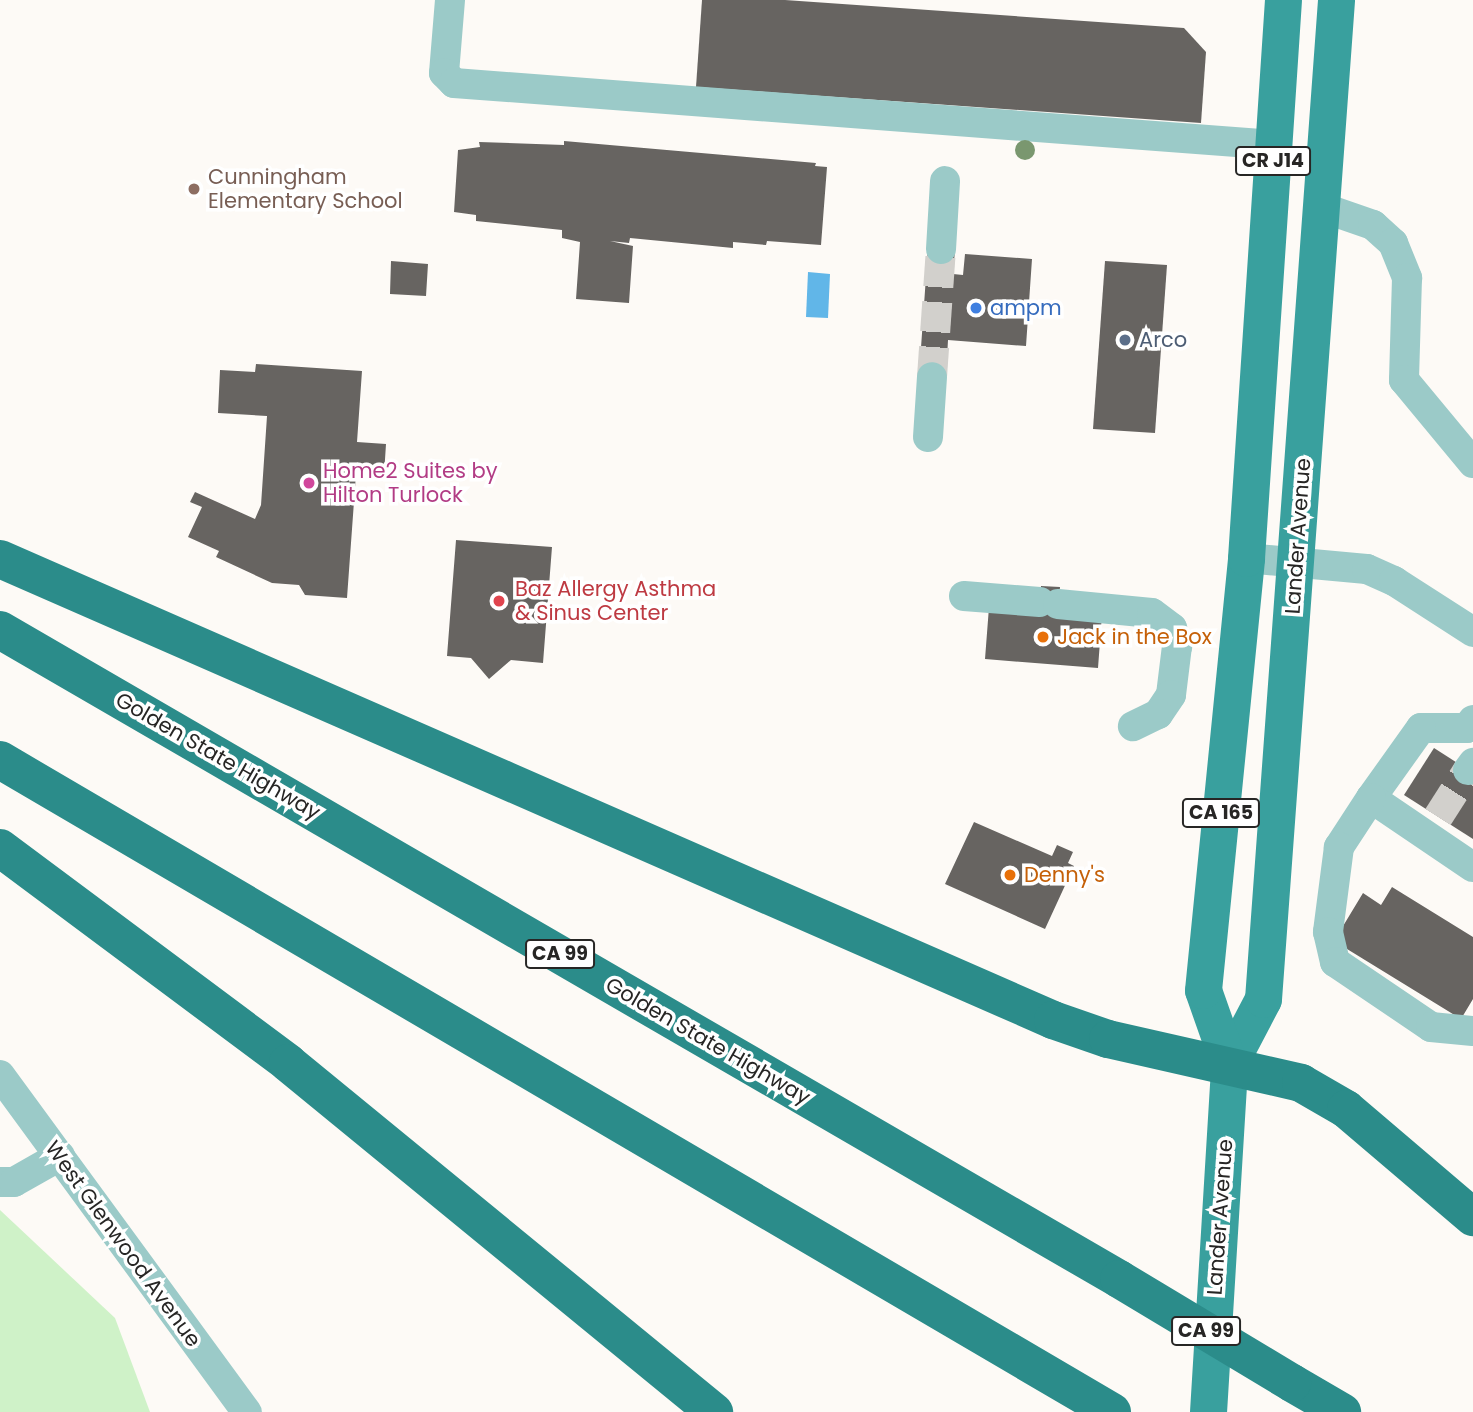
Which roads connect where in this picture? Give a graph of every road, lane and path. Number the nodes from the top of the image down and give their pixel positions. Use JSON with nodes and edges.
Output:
{"nodes":[{"id":1,"x":450,"y":0,"type":"edge"},
{"id":2,"x":1283,"y":0,"type":"edge"},
{"id":3,"x":1336,"y":0,"type":"edge"},
{"id":4,"x":1274,"y":145,"type":"junction"},
{"id":5,"x":945,"y":181,"type":"dead end"},
{"id":6,"x":1321,"y":207,"type":"junction"},
{"id":7,"x":941,"y":249,"type":"tunnel mouth"},
{"id":8,"x":933,"y":377,"type":"tunnel mouth"},
{"id":9,"x":928,"y":437,"type":"dead end"},
{"id":10,"x":1473,"y":463,"type":"edge"},
{"id":11,"x":1246,"y":558,"type":"junction"},
{"id":12,"x":0,"y":559,"type":"edge"},
{"id":13,"x":1296,"y":561,"type":"junction"},
{"id":14,"x":964,"y":596,"type":"dead end"},
{"id":15,"x":1470,"y":624,"type":"edge"},
{"id":16,"x":0,"y":630,"type":"edge"},
{"id":17,"x":1133,"y":726,"type":"dead end"},
{"id":18,"x":1471,"y":727,"type":"edge"},
{"id":19,"x":0,"y":760,"type":"edge"},
{"id":20,"x":1370,"y":798,"type":"junction"},
{"id":21,"x":0,"y":848,"type":"edge"},
{"id":22,"x":1472,"y":864,"type":"edge"},
{"id":23,"x":1473,"y":1031,"type":"edge"},
{"id":24,"x":1229,"y":1064,"type":"junction"},
{"id":25,"x":0,"y":1075,"type":"edge"},
{"id":26,"x":60,"y":1156,"type":"junction"},
{"id":27,"x":0,"y":1182,"type":"edge"},
{"id":28,"x":1473,"y":1217,"type":"edge"},
{"id":29,"x":1111,"y":1411,"type":"edge"},
{"id":30,"x":247,"y":1412,"type":"edge"},
{"id":31,"x":714,"y":1412,"type":"edge"},
{"id":32,"x":1208,"y":1412,"type":"edge"},
{"id":33,"x":1342,"y":1412,"type":"edge"}],
"edges":[{"from":1,"to":4,"type":"street"},
{"from":2,"to":4,"type":"main road","name":"Lander Avenue","number":"CR J14"},
{"from":3,"to":6,"type":"main road","name":"Lander Avenue","number":"CR J14"},
{"from":4,"to":11,"type":"main road","name":"Lander Avenue","number":"CR J14"},
{"from":5,"to":7,"type":"street"},
{"from":6,"to":10,"type":"street"},
{"from":6,"to":13,"type":"main road","name":"Lander Avenue","number":"CR J14"},
{"from":8,"to":9,"type":"street"},
{"from":11,"to":13,"type":"street"},
{"from":11,"to":24,"type":"main road","name":"Lander Avenue","number":"CA 165"},
{"from":12,"to":24,"type":"highway"},
{"from":13,"to":15,"type":"street"},
{"from":13,"to":24,"type":"main road","name":"Lander Avenue","number":"CA 165"},
{"from":14,"to":17,"type":"street"},
{"from":16,"to":33,"type":"highway","name":"Golden State Highway","number":"CA 99","bridge":true},
{"from":18,"to":20,"type":"street"},
{"from":19,"to":29,"type":"highway"},
{"from":20,"to":22,"type":"street"},
{"from":20,"to":23,"type":"street"},
{"from":21,"to":31,"type":"highway"},
{"from":24,"to":28,"type":"highway"},
{"from":24,"to":32,"type":"main road","name":"Lander Avenue","number":"CA 165"},
{"from":25,"to":26,"type":"street","name":"West Glenwood Avenue"},
{"from":26,"to":27,"type":"street"},
{"from":26,"to":30,"type":"street","name":"West Glenwood Avenue"}]}
